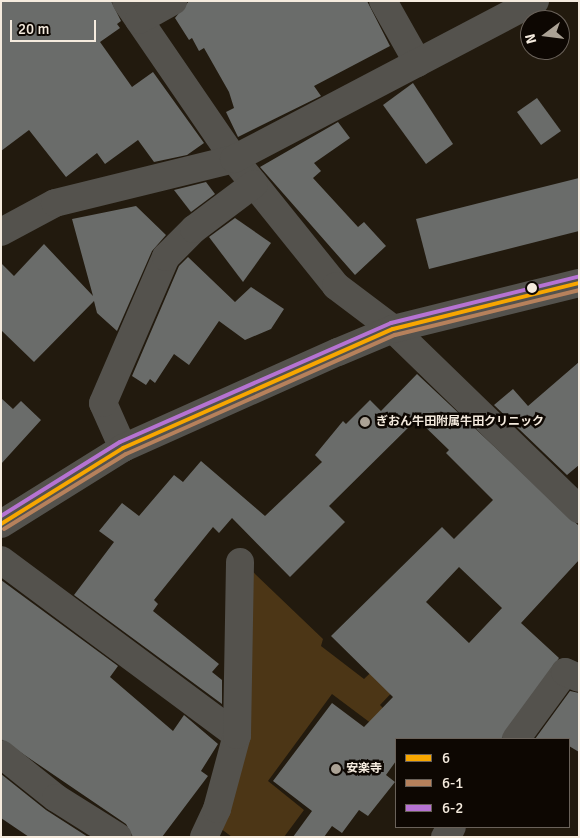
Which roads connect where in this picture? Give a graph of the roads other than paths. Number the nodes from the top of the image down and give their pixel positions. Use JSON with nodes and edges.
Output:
{"nodes":[{"id":1,"x":173,"y":1,"type":"edge"},
{"id":2,"x":382,"y":1,"type":"edge"},
{"id":3,"x":535,"y":1,"type":"edge"},
{"id":4,"x":132,"y":11,"type":"edge"},
{"id":5,"x":418,"y":63,"type":"junction"},
{"id":6,"x":234,"y":159,"type":"junction"},
{"id":7,"x":254,"y":184,"type":"junction"},
{"id":8,"x":4,"y":225,"type":"edge"},
{"id":9,"x":579,"y":282,"type":"edge"},
{"id":10,"x":393,"y":329,"type":"junction"},
{"id":11,"x":123,"y":448,"type":"junction"},
{"id":12,"x":574,"y":495,"type":"edge"},
{"id":13,"x":1,"y":524,"type":"edge"},
{"id":14,"x":1,"y":560,"type":"edge"},
{"id":15,"x":240,"y":562,"type":"dead end"},
{"id":16,"x":579,"y":678,"type":"edge"},
{"id":17,"x":237,"y":735,"type":"junction"},
{"id":18,"x":517,"y":738,"type":"edge"},
{"id":19,"x":1,"y":754,"type":"edge"},
{"id":20,"x":118,"y":837,"type":"edge"},
{"id":21,"x":204,"y":837,"type":"edge"}],
"edges":[{"from":1,"to":4,"type":"street"},
{"from":2,"to":5,"type":"street"},
{"from":3,"to":5,"type":"street"},
{"from":4,"to":6,"type":"street"},
{"from":5,"to":6,"type":"street"},
{"from":6,"to":7,"type":"street"},
{"from":6,"to":8,"type":"street"},
{"from":7,"to":10,"type":"street"},
{"from":7,"to":11,"type":"street"},
{"from":9,"to":10,"type":"street"},
{"from":10,"to":11,"type":"street"},
{"from":10,"to":12,"type":"street"},
{"from":11,"to":13,"type":"street"},
{"from":14,"to":17,"type":"street"},
{"from":15,"to":17,"type":"street"},
{"from":16,"to":18,"type":"street"},
{"from":17,"to":21,"type":"street"},
{"from":19,"to":20,"type":"street"}]}
